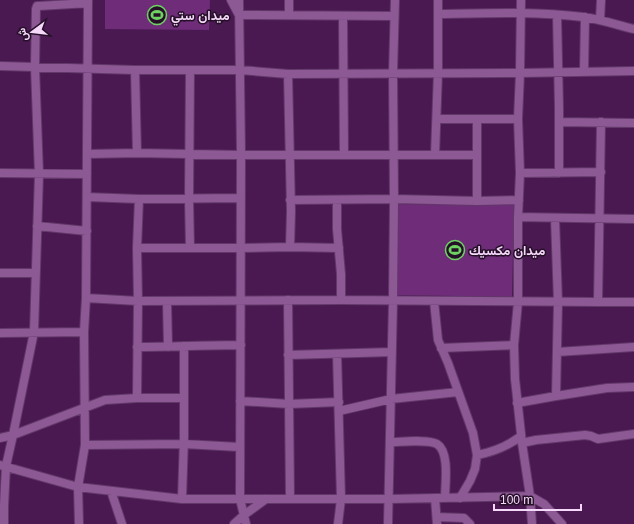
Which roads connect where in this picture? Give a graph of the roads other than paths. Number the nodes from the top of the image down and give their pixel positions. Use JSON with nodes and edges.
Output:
{"nodes":[{"id":1,"x":231,"y":0,"type":"edge"},
{"id":2,"x":239,"y":0,"type":"edge"},
{"id":3,"x":289,"y":0,"type":"edge"},
{"id":4,"x":395,"y":0,"type":"edge"},
{"id":5,"x":438,"y":0,"type":"edge"},
{"id":6,"x":521,"y":0,"type":"edge"},
{"id":7,"x":601,"y":0,"type":"edge"},
{"id":8,"x":88,"y":2,"type":"edge"},
{"id":9,"x":521,"y":12,"type":"junction"},
{"id":10,"x":438,"y":14,"type":"junction"},
{"id":11,"x":239,"y":15,"type":"junction"},
{"id":12,"x":289,"y":15,"type":"junction"},
{"id":13,"x":557,"y":15,"type":"junction"},
{"id":14,"x":343,"y":16,"type":"junction"},
{"id":15,"x":394,"y":16,"type":"junction"},
{"id":16,"x":585,"y":17,"type":"junction"},
{"id":17,"x":600,"y":20,"type":"junction"},
{"id":18,"x":634,"y":29,"type":"edge"},
{"id":19,"x":0,"y":66,"type":"edge"},
{"id":20,"x":35,"y":67,"type":"junction"},
{"id":21,"x":88,"y":69,"type":"junction"},
{"id":22,"x":135,"y":70,"type":"junction"},
{"id":23,"x":190,"y":70,"type":"junction"},
{"id":24,"x":240,"y":70,"type":"junction"},
{"id":25,"x":634,"y":71,"type":"edge"},
{"id":26,"x":438,"y":72,"type":"junction"},
{"id":27,"x":558,"y":72,"type":"junction"},
{"id":28,"x":584,"y":72,"type":"junction"},
{"id":29,"x":393,"y":73,"type":"junction"},
{"id":30,"x":520,"y":73,"type":"junction"},
{"id":31,"x":288,"y":74,"type":"junction"},
{"id":32,"x":344,"y":74,"type":"junction"},
{"id":33,"x":436,"y":119,"type":"junction"},
{"id":34,"x":518,"y":119,"type":"junction"},
{"id":35,"x":477,"y":120,"type":"junction"},
{"id":36,"x":559,"y":122,"type":"junction"},
{"id":37,"x":601,"y":122,"type":"junction"},
{"id":38,"x":634,"y":122,"type":"edge"},
{"id":39,"x":137,"y":153,"type":"junction"},
{"id":40,"x":190,"y":153,"type":"junction"},
{"id":41,"x":87,"y":154,"type":"junction"},
{"id":42,"x":289,"y":154,"type":"junction"},
{"id":43,"x":241,"y":155,"type":"junction"},
{"id":44,"x":344,"y":155,"type":"junction"},
{"id":45,"x":394,"y":155,"type":"junction"},
{"id":46,"x":435,"y":155,"type":"junction"},
{"id":47,"x":477,"y":155,"type":"junction"},
{"id":48,"x":0,"y":172,"type":"edge"},
{"id":49,"x":601,"y":172,"type":"junction"},
{"id":50,"x":520,"y":173,"type":"junction"},
{"id":51,"x":559,"y":173,"type":"junction"},
{"id":52,"x":38,"y":174,"type":"junction"},
{"id":53,"x":87,"y":174,"type":"junction"},
{"id":54,"x":87,"y":197,"type":"junction"},
{"id":55,"x":241,"y":198,"type":"junction"},
{"id":56,"x":139,"y":199,"type":"junction"},
{"id":57,"x":189,"y":199,"type":"junction"},
{"id":58,"x":394,"y":199,"type":"junction"},
{"id":59,"x":290,"y":200,"type":"junction"},
{"id":60,"x":337,"y":200,"type":"junction"},
{"id":61,"x":519,"y":200,"type":"junction"},
{"id":62,"x":477,"y":201,"type":"junction"},
{"id":63,"x":518,"y":217,"type":"junction"},
{"id":64,"x":555,"y":218,"type":"junction"},
{"id":65,"x":600,"y":218,"type":"junction"},
{"id":66,"x":634,"y":219,"type":"edge"},
{"id":67,"x":37,"y":226,"type":"junction"},
{"id":68,"x":87,"y":231,"type":"junction"},
{"id":69,"x":290,"y":247,"type":"junction"},
{"id":70,"x":137,"y":248,"type":"junction"},
{"id":71,"x":190,"y":248,"type":"junction"},
{"id":72,"x":240,"y":248,"type":"junction"},
{"id":73,"x":339,"y":248,"type":"junction"},
{"id":74,"x":0,"y":273,"type":"edge"},
{"id":75,"x":35,"y":273,"type":"junction"},
{"id":76,"x":86,"y":298,"type":"junction"},
{"id":77,"x":240,"y":300,"type":"junction"},
{"id":78,"x":288,"y":300,"type":"junction"},
{"id":79,"x":341,"y":300,"type":"junction"},
{"id":80,"x":138,"y":301,"type":"junction"},
{"id":81,"x":167,"y":301,"type":"junction"},
{"id":82,"x":392,"y":301,"type":"junction"},
{"id":83,"x":434,"y":301,"type":"junction"},
{"id":84,"x":518,"y":302,"type":"junction"},
{"id":85,"x":558,"y":302,"type":"junction"},
{"id":86,"x":598,"y":302,"type":"junction"},
{"id":87,"x":634,"y":302,"type":"edge"},
{"id":88,"x":34,"y":332,"type":"junction"},
{"id":89,"x":84,"y":332,"type":"junction"},
{"id":90,"x":0,"y":333,"type":"edge"},
{"id":91,"x":514,"y":344,"type":"junction"},
{"id":92,"x":184,"y":346,"type":"junction"},
{"id":93,"x":241,"y":346,"type":"junction"},
{"id":94,"x":137,"y":347,"type":"junction"},
{"id":95,"x":168,"y":347,"type":"junction"},
{"id":96,"x":634,"y":347,"type":"edge"},
{"id":97,"x":441,"y":348,"type":"junction"},
{"id":98,"x":392,"y":352,"type":"junction"},
{"id":99,"x":557,"y":352,"type":"junction"},
{"id":100,"x":337,"y":354,"type":"junction"},
{"id":101,"x":288,"y":355,"type":"junction"},
{"id":102,"x":634,"y":387,"type":"edge"},
{"id":103,"x":458,"y":392,"type":"junction"},
{"id":104,"x":556,"y":396,"type":"junction"},
{"id":105,"x":137,"y":398,"type":"junction"},
{"id":106,"x":184,"y":398,"type":"junction"},
{"id":107,"x":391,"y":399,"type":"junction"},
{"id":108,"x":240,"y":401,"type":"junction"},
{"id":109,"x":339,"y":402,"type":"junction"},
{"id":110,"x":517,"y":403,"type":"junction"},
{"id":111,"x":289,"y":404,"type":"junction"},
{"id":112,"x":85,"y":407,"type":"junction"},
{"id":113,"x":339,"y":411,"type":"junction"},
{"id":114,"x":634,"y":434,"type":"edge"},
{"id":115,"x":13,"y":435,"type":"junction"},
{"id":116,"x":0,"y":438,"type":"edge"},
{"id":117,"x":521,"y":439,"type":"junction"},
{"id":118,"x":390,"y":442,"type":"junction"},
{"id":119,"x":184,"y":444,"type":"junction"},
{"id":120,"x":85,"y":445,"type":"junction"},
{"id":121,"x":239,"y":447,"type":"junction"},
{"id":122,"x":477,"y":455,"type":"junction"},
{"id":123,"x":3,"y":465,"type":"edge"},
{"id":124,"x":78,"y":487,"type":"junction"},
{"id":125,"x":111,"y":491,"type":"junction"},
{"id":126,"x":530,"y":496,"type":"junction"},
{"id":127,"x":435,"y":498,"type":"junction"},
{"id":128,"x":445,"y":498,"type":"junction"},
{"id":129,"x":460,"y":498,"type":"junction"},
{"id":130,"x":182,"y":499,"type":"junction"},
{"id":131,"x":266,"y":499,"type":"junction"},
{"id":132,"x":290,"y":499,"type":"junction"},
{"id":133,"x":341,"y":499,"type":"junction"},
{"id":134,"x":389,"y":499,"type":"junction"},
{"id":135,"x":240,"y":500,"type":"junction"},
{"id":136,"x":244,"y":515,"type":"junction"},
{"id":137,"x":437,"y":521,"type":"edge"},
{"id":138,"x":4,"y":524,"type":"edge"},
{"id":139,"x":79,"y":524,"type":"edge"},
{"id":140,"x":122,"y":524,"type":"edge"},
{"id":141,"x":234,"y":524,"type":"edge"},
{"id":142,"x":246,"y":524,"type":"edge"},
{"id":143,"x":338,"y":524,"type":"edge"},
{"id":144,"x":388,"y":524,"type":"edge"},
{"id":145,"x":470,"y":524,"type":"edge"},
{"id":146,"x":532,"y":524,"type":"edge"},
{"id":147,"x":562,"y":524,"type":"edge"}],
"edges":[{"from":1,"to":11,"type":"street"},
{"from":2,"to":11,"type":"street"},
{"from":3,"to":12,"type":"street"},
{"from":4,"to":15,"type":"street"},
{"from":5,"to":10,"type":"street"},
{"from":6,"to":9,"type":"street"},
{"from":7,"to":17,"type":"street"},
{"from":8,"to":20,"type":"street"},
{"from":8,"to":21,"type":"street"},
{"from":9,"to":10,"type":"street"},
{"from":9,"to":13,"type":"street"},
{"from":9,"to":30,"type":"street"},
{"from":10,"to":26,"type":"street"},
{"from":11,"to":12,"type":"street"},
{"from":11,"to":24,"type":"street"},
{"from":12,"to":14,"type":"street"},
{"from":13,"to":16,"type":"street"},
{"from":13,"to":27,"type":"street"},
{"from":14,"to":15,"type":"street"},
{"from":14,"to":32,"type":"street"},
{"from":15,"to":29,"type":"street"},
{"from":16,"to":17,"type":"street"},
{"from":16,"to":28,"type":"street"},
{"from":17,"to":18,"type":"street"},
{"from":19,"to":20,"type":"street"},
{"from":20,"to":21,"type":"street"},
{"from":20,"to":52,"type":"street"},
{"from":21,"to":22,"type":"street"},
{"from":21,"to":41,"type":"street"},
{"from":22,"to":23,"type":"street"},
{"from":22,"to":39,"type":"street"},
{"from":23,"to":24,"type":"street"},
{"from":23,"to":40,"type":"street"},
{"from":24,"to":31,"type":"street"},
{"from":24,"to":43,"type":"street"},
{"from":25,"to":28,"type":"street"},
{"from":26,"to":29,"type":"street"},
{"from":26,"to":30,"type":"street"},
{"from":26,"to":33,"type":"street"},
{"from":27,"to":28,"type":"street"},
{"from":27,"to":30,"type":"street"},
{"from":27,"to":36,"type":"street"},
{"from":29,"to":32,"type":"street"},
{"from":29,"to":45,"type":"street"},
{"from":30,"to":34,"type":"street"},
{"from":31,"to":32,"type":"street"},
{"from":31,"to":42,"type":"street"},
{"from":32,"to":44,"type":"street"},
{"from":33,"to":35,"type":"street"},
{"from":33,"to":46,"type":"street"},
{"from":34,"to":35,"type":"street"},
{"from":34,"to":50,"type":"street"},
{"from":35,"to":47,"type":"street"},
{"from":36,"to":37,"type":"street"},
{"from":36,"to":51,"type":"street"},
{"from":37,"to":38,"type":"street"},
{"from":37,"to":49,"type":"street"},
{"from":39,"to":40,"type":"street"},
{"from":39,"to":41,"type":"street"},
{"from":40,"to":43,"type":"street"},
{"from":40,"to":57,"type":"street"},
{"from":41,"to":53,"type":"street"},
{"from":42,"to":43,"type":"street"},
{"from":42,"to":44,"type":"street"},
{"from":42,"to":59,"type":"street"},
{"from":43,"to":55,"type":"street"},
{"from":44,"to":45,"type":"street"},
{"from":45,"to":46,"type":"street"},
{"from":45,"to":58,"type":"street"},
{"from":46,"to":47,"type":"street"},
{"from":47,"to":62,"type":"street"},
{"from":48,"to":52,"type":"street"},
{"from":49,"to":51,"type":"street"},
{"from":49,"to":65,"type":"street"},
{"from":50,"to":51,"type":"street"},
{"from":50,"to":61,"type":"street"},
{"from":52,"to":53,"type":"street"},
{"from":52,"to":67,"type":"street"},
{"from":53,"to":54,"type":"street"},
{"from":54,"to":56,"type":"street"},
{"from":54,"to":68,"type":"street"},
{"from":55,"to":57,"type":"street"},
{"from":55,"to":72,"type":"street"},
{"from":56,"to":57,"type":"street"},
{"from":56,"to":70,"type":"street"},
{"from":57,"to":71,"type":"street"},
{"from":58,"to":60,"type":"street"},
{"from":58,"to":62,"type":"street"},
{"from":58,"to":82,"type":"street"},
{"from":59,"to":60,"type":"street"},
{"from":59,"to":69,"type":"street"},
{"from":60,"to":73,"type":"street"},
{"from":61,"to":62,"type":"street"},
{"from":61,"to":63,"type":"street"},
{"from":63,"to":64,"type":"street"},
{"from":63,"to":84,"type":"street"},
{"from":64,"to":65,"type":"street"},
{"from":64,"to":85,"type":"street"},
{"from":65,"to":66,"type":"street"},
{"from":65,"to":86,"type":"street"},
{"from":67,"to":68,"type":"street"},
{"from":67,"to":75,"type":"street"},
{"from":68,"to":76,"type":"street"},
{"from":69,"to":72,"type":"street"},
{"from":69,"to":73,"type":"street"},
{"from":70,"to":71,"type":"street"},
{"from":70,"to":80,"type":"street"},
{"from":71,"to":72,"type":"street"},
{"from":72,"to":77,"type":"street"},
{"from":73,"to":79,"type":"street"},
{"from":74,"to":75,"type":"street"},
{"from":75,"to":88,"type":"street"},
{"from":76,"to":80,"type":"street"},
{"from":76,"to":89,"type":"street"},
{"from":77,"to":78,"type":"street"},
{"from":77,"to":81,"type":"street"},
{"from":77,"to":93,"type":"street"},
{"from":78,"to":79,"type":"street"},
{"from":78,"to":101,"type":"street"},
{"from":79,"to":82,"type":"street"},
{"from":80,"to":81,"type":"street"},
{"from":80,"to":94,"type":"street"},
{"from":81,"to":95,"type":"street"},
{"from":82,"to":83,"type":"street"},
{"from":82,"to":98,"type":"street"},
{"from":83,"to":84,"type":"street"},
{"from":83,"to":97,"type":"street"},
{"from":84,"to":85,"type":"street"},
{"from":84,"to":91,"type":"street"},
{"from":85,"to":86,"type":"street"},
{"from":85,"to":99,"type":"street"},
{"from":86,"to":87,"type":"street"},
{"from":88,"to":89,"type":"street"},
{"from":88,"to":90,"type":"street"},
{"from":88,"to":115,"type":"street"},
{"from":89,"to":112,"type":"street"},
{"from":91,"to":97,"type":"street"},
{"from":91,"to":110,"type":"street"},
{"from":92,"to":93,"type":"street"},
{"from":92,"to":95,"type":"street"},
{"from":92,"to":106,"type":"street"},
{"from":93,"to":108,"type":"street"},
{"from":94,"to":95,"type":"street"},
{"from":94,"to":105,"type":"street"},
{"from":96,"to":99,"type":"street"},
{"from":97,"to":103,"type":"street"},
{"from":98,"to":100,"type":"street"},
{"from":98,"to":107,"type":"street"},
{"from":99,"to":104,"type":"street"},
{"from":100,"to":101,"type":"street"},
{"from":100,"to":109,"type":"street"},
{"from":101,"to":111,"type":"street"},
{"from":102,"to":104,"type":"street"},
{"from":103,"to":107,"type":"street"},
{"from":103,"to":122,"type":"street"},
{"from":104,"to":110,"type":"street"},
{"from":105,"to":106,"type":"street"},
{"from":105,"to":112,"type":"street"},
{"from":106,"to":119,"type":"street"},
{"from":107,"to":113,"type":"street"},
{"from":107,"to":118,"type":"street"},
{"from":108,"to":111,"type":"street"},
{"from":108,"to":121,"type":"street"},
{"from":109,"to":111,"type":"street"},
{"from":109,"to":113,"type":"street"},
{"from":110,"to":117,"type":"street"},
{"from":111,"to":132,"type":"street"},
{"from":112,"to":115,"type":"street"},
{"from":112,"to":120,"type":"street"},
{"from":113,"to":133,"type":"street"},
{"from":114,"to":117,"type":"street"},
{"from":115,"to":116,"type":"street"},
{"from":115,"to":123,"type":"street"},
{"from":117,"to":122,"type":"street"},
{"from":117,"to":126,"type":"street"},
{"from":118,"to":128,"type":"street"},
{"from":118,"to":134,"type":"street"},
{"from":119,"to":120,"type":"street"},
{"from":119,"to":121,"type":"street"},
{"from":119,"to":130,"type":"street"},
{"from":120,"to":124,"type":"street"},
{"from":121,"to":135,"type":"street"},
{"from":122,"to":129,"type":"street"},
{"from":123,"to":124,"type":"street"},
{"from":123,"to":138,"type":"street"},
{"from":124,"to":125,"type":"street"},
{"from":124,"to":139,"type":"street"},
{"from":125,"to":130,"type":"street"},
{"from":125,"to":140,"type":"street"},
{"from":126,"to":129,"type":"street"},
{"from":126,"to":146,"type":"street"},
{"from":126,"to":147,"type":"street"},
{"from":127,"to":128,"type":"street"},
{"from":127,"to":134,"type":"street"},
{"from":127,"to":137,"type":"street"},
{"from":128,"to":129,"type":"street"},
{"from":130,"to":135,"type":"street"},
{"from":131,"to":132,"type":"street"},
{"from":131,"to":135,"type":"street"},
{"from":131,"to":136,"type":"street"},
{"from":132,"to":133,"type":"street"},
{"from":133,"to":134,"type":"street"},
{"from":133,"to":143,"type":"street"},
{"from":134,"to":144,"type":"street"},
{"from":135,"to":136,"type":"street"},
{"from":136,"to":141,"type":"street"},
{"from":136,"to":142,"type":"street"},
{"from":137,"to":145,"type":"street"}]}
